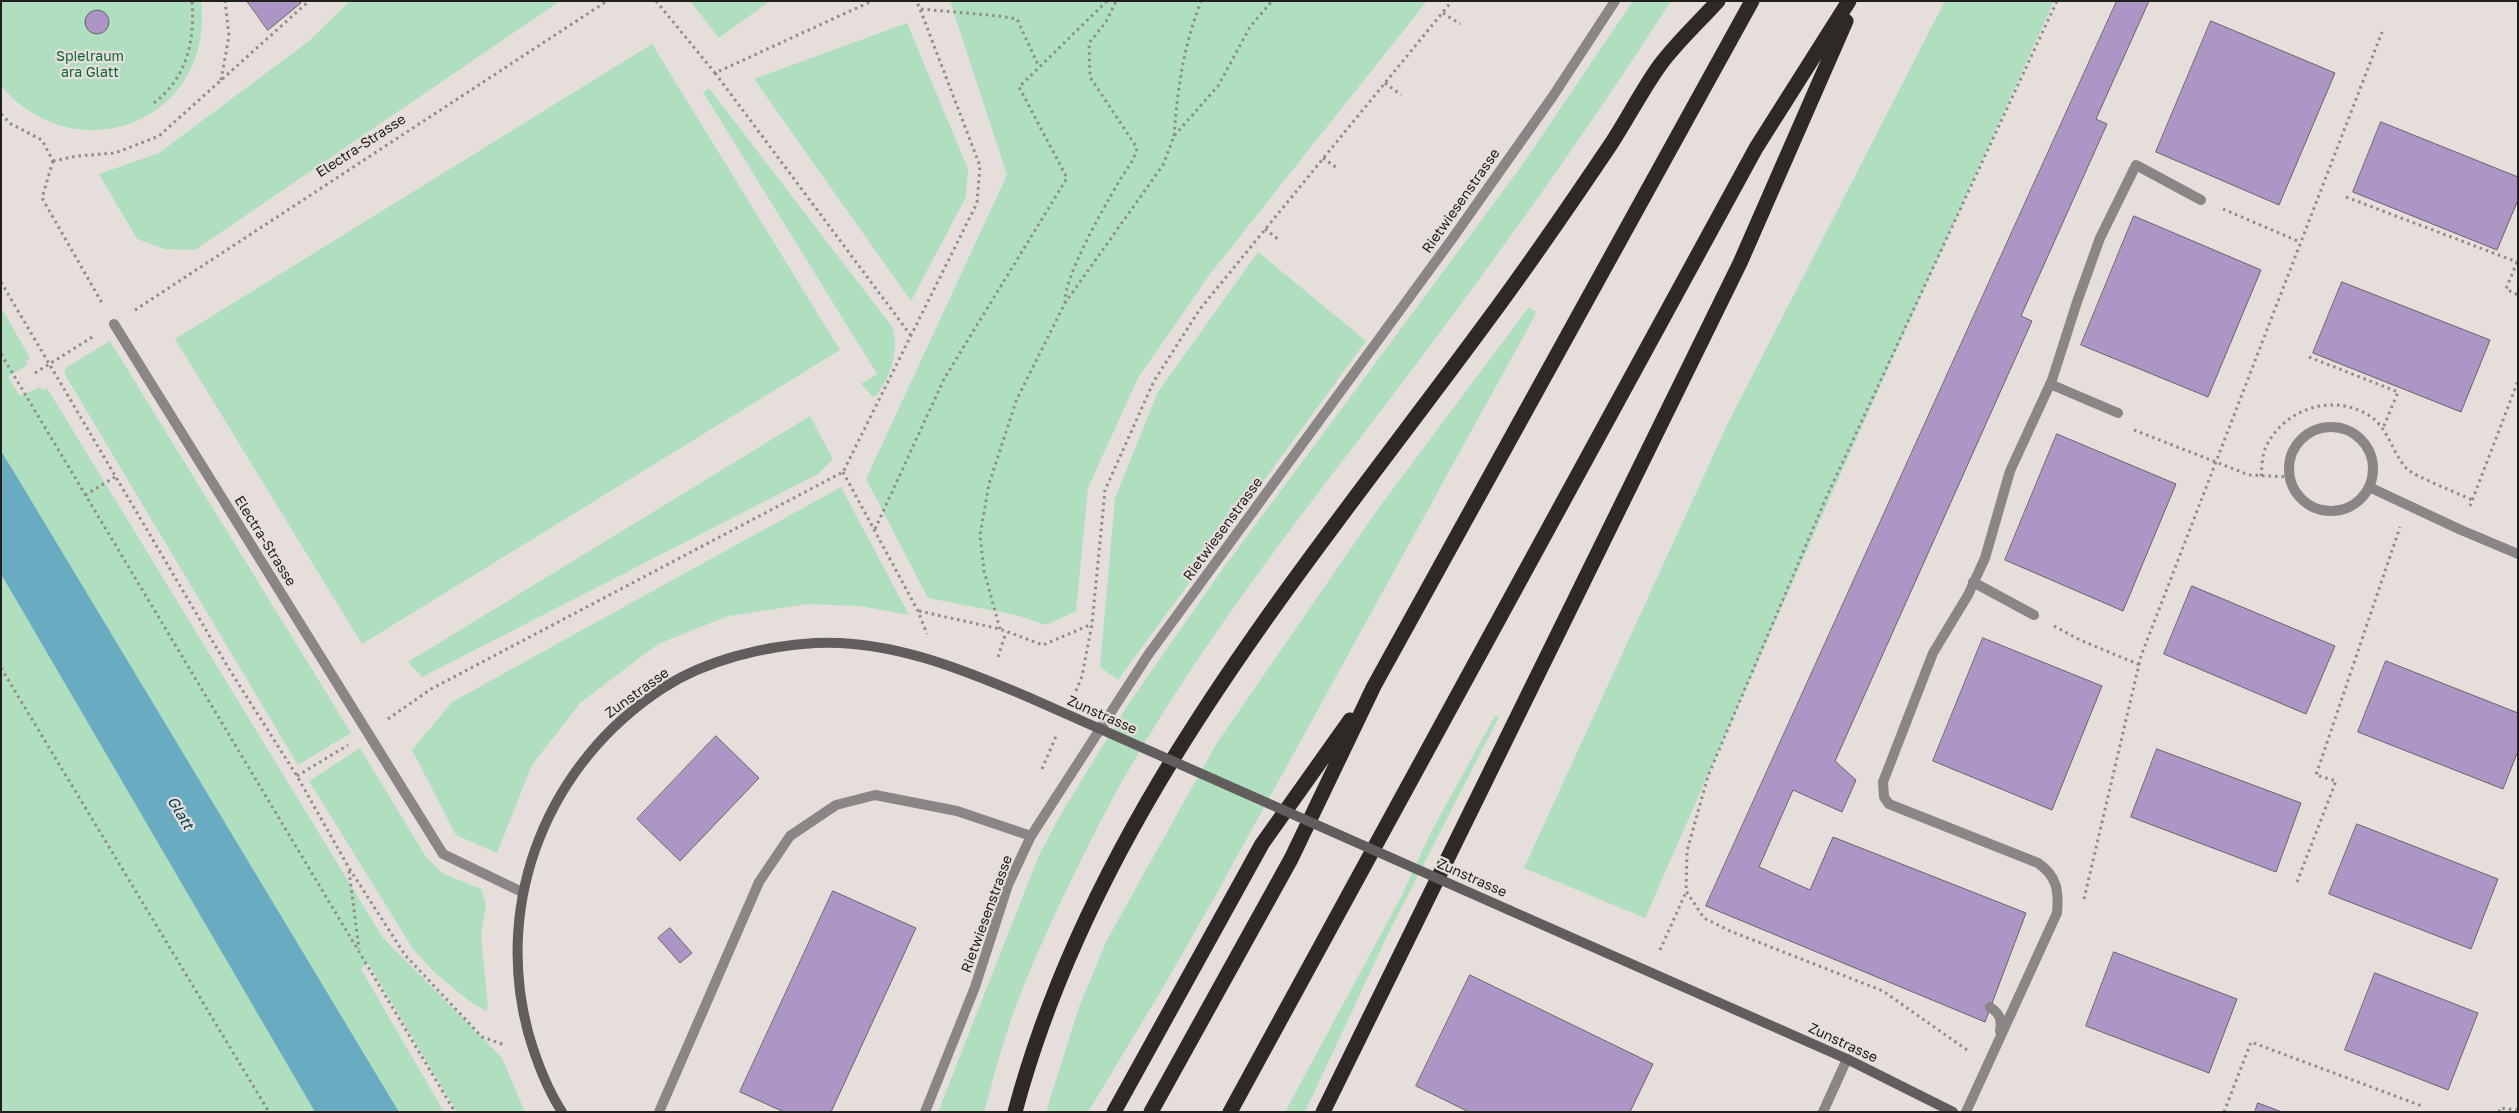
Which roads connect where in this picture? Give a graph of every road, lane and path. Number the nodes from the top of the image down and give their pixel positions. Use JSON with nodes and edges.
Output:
{"nodes":[{"id":1,"x":192,"y":1,"type":"edge"},
{"id":2,"x":225,"y":1,"type":"edge"},
{"id":3,"x":309,"y":1,"type":"edge"},
{"id":4,"x":607,"y":1,"type":"edge"},
{"id":5,"x":656,"y":1,"type":"edge"},
{"id":6,"x":872,"y":1,"type":"edge"},
{"id":7,"x":917,"y":1,"type":"edge"},
{"id":8,"x":1107,"y":1,"type":"edge"},
{"id":9,"x":1116,"y":1,"type":"edge"},
{"id":10,"x":1201,"y":1,"type":"edge"},
{"id":11,"x":1272,"y":1,"type":"edge"},
{"id":12,"x":1452,"y":1,"type":"edge"},
{"id":13,"x":1615,"y":1,"type":"edge"},
{"id":14,"x":1718,"y":1,"type":"edge"},
{"id":15,"x":1752,"y":1,"type":"edge"},
{"id":16,"x":1849,"y":1,"type":"edge"},
{"id":17,"x":1855,"y":1,"type":"edge"},
{"id":18,"x":2058,"y":1,"type":"edge"},
{"id":19,"x":920,"y":8,"type":"junction"},
{"id":20,"x":1443,"y":13,"type":"junction"},
{"id":21,"x":1460,"y":24,"type":"dead end"},
{"id":22,"x":2382,"y":32,"type":"dead end"},
{"id":23,"x":1039,"y":67,"type":"junction"},
{"id":24,"x":715,"y":73,"type":"junction"},
{"id":25,"x":221,"y":80,"type":"junction"},
{"id":26,"x":1385,"y":82,"type":"junction"},
{"id":27,"x":1402,"y":95,"type":"dead end"},
{"id":28,"x":154,"y":103,"type":"dead end"},
{"id":29,"x":1,"y":114,"type":"edge"},
{"id":30,"x":1174,"y":136,"type":"junction"},
{"id":31,"x":1324,"y":158,"type":"junction"},
{"id":32,"x":53,"y":161,"type":"junction"},
{"id":33,"x":1337,"y":168,"type":"dead end"},
{"id":34,"x":2346,"y":197,"type":"dead end"},
{"id":35,"x":2201,"y":200,"type":"joint"},
{"id":36,"x":1265,"y":229,"type":"junction"},
{"id":37,"x":1280,"y":240,"type":"dead end"},
{"id":38,"x":2300,"y":242,"type":"junction"},
{"id":39,"x":2517,"y":262,"type":"edge"},
{"id":40,"x":1,"y":282,"type":"edge"},
{"id":41,"x":2518,"y":294,"type":"edge"},
{"id":42,"x":1065,"y":303,"type":"junction"},
{"id":43,"x":130,"y":313,"type":"dead end"},
{"id":44,"x":114,"y":324,"type":"junction"},
{"id":45,"x":912,"y":337,"type":"junction"},
{"id":46,"x":1,"y":354,"type":"edge"},
{"id":47,"x":2309,"y":357,"type":"dead end"},
{"id":48,"x":48,"y":364,"type":"junction"},
{"id":49,"x":35,"y":373,"type":"dead end"},
{"id":50,"x":2518,"y":381,"type":"edge"},
{"id":51,"x":2050,"y":384,"type":"junction"},
{"id":52,"x":2118,"y":413,"type":"joint"},
{"id":53,"x":2383,"y":428,"type":"junction"},
{"id":54,"x":2215,"y":463,"type":"junction"},
{"id":55,"x":843,"y":472,"type":"junction"},
{"id":56,"x":2261,"y":476,"type":"junction"},
{"id":57,"x":115,"y":477,"type":"junction"},
{"id":58,"x":2289,"y":477,"type":"junction"},
{"id":59,"x":2369,"y":487,"type":"junction"},
{"id":60,"x":85,"y":495,"type":"junction"},
{"id":61,"x":2472,"y":500,"type":"junction"},
{"id":62,"x":2407,"y":505,"type":"junction"},
{"id":63,"x":875,"y":529,"type":"junction"},
{"id":64,"x":2460,"y":530,"type":"junction"},
{"id":65,"x":2518,"y":554,"type":"edge"},
{"id":66,"x":1973,"y":582,"type":"junction"},
{"id":67,"x":918,"y":611,"type":"junction"},
{"id":68,"x":2034,"y":615,"type":"joint"},
{"id":69,"x":1092,"y":624,"type":"junction"},
{"id":70,"x":1000,"y":629,"type":"junction"},
{"id":71,"x":1006,"y":632,"type":"junction"},
{"id":72,"x":1002,"y":646,"type":"dead end"},
{"id":73,"x":938,"y":662,"type":"junction"},
{"id":74,"x":2140,"y":665,"type":"junction"},
{"id":75,"x":1,"y":668,"type":"edge"},
{"id":76,"x":1374,"y":686,"type":"junction"},
{"id":77,"x":432,"y":689,"type":"dead end"},
{"id":78,"x":1075,"y":694,"type":"dead end"},
{"id":79,"x":1060,"y":728,"type":"dead end"},
{"id":80,"x":1041,"y":771,"type":"dead end"},
{"id":81,"x":1031,"y":836,"type":"junction"},
{"id":82,"x":349,"y":868,"type":"junction"},
{"id":83,"x":2297,"y":882,"type":"dead end"},
{"id":84,"x":1686,"y":891,"type":"junction"},
{"id":85,"x":522,"y":892,"type":"junction"},
{"id":86,"x":2083,"y":904,"type":"dead end"},
{"id":87,"x":1660,"y":950,"type":"dead end"},
{"id":88,"x":359,"y":951,"type":"junction"},
{"id":89,"x":1990,"y":1007,"type":"dead end"},
{"id":90,"x":1998,"y":1042,"type":"junction"},
{"id":91,"x":534,"y":1055,"type":"junction"},
{"id":92,"x":1847,"y":1059,"type":"junction"},
{"id":93,"x":1988,"y":1064,"type":"junction"},
{"id":94,"x":2422,"y":1106,"type":"dead end"},
{"id":95,"x":2518,"y":1110,"type":"edge"},
{"id":96,"x":268,"y":1112,"type":"edge"},
{"id":97,"x":455,"y":1112,"type":"edge"},
{"id":98,"x":562,"y":1112,"type":"edge"},
{"id":99,"x":658,"y":1112,"type":"edge"},
{"id":100,"x":924,"y":1112,"type":"edge"},
{"id":101,"x":1015,"y":1112,"type":"edge"},
{"id":102,"x":1114,"y":1112,"type":"edge"},
{"id":103,"x":1152,"y":1112,"type":"edge"},
{"id":104,"x":1230,"y":1112,"type":"edge"},
{"id":105,"x":1323,"y":1112,"type":"edge"},
{"id":106,"x":1823,"y":1112,"type":"edge"},
{"id":107,"x":1953,"y":1112,"type":"edge"},
{"id":108,"x":1966,"y":1112,"type":"edge"},
{"id":109,"x":2224,"y":1112,"type":"edge"},
{"id":110,"x":2499,"y":1112,"type":"edge"}],
"edges":[{"from":1,"to":28,"type":"path"},
{"from":2,"to":25,"type":"path"},
{"from":3,"to":25,"type":"path"},
{"from":4,"to":43,"type":"path","name":"Electra-Strasse"},
{"from":5,"to":24,"type":"path"},
{"from":6,"to":24,"type":"path"},
{"from":7,"to":19,"type":"path"},
{"from":8,"to":23,"type":"path"},
{"from":9,"to":42,"type":"path"},
{"from":10,"to":30,"type":"path"},
{"from":11,"to":30,"type":"path"},
{"from":12,"to":20,"type":"path"},
{"from":13,"to":81,"type":"street","name":"Rietwiesenstrasse"},
{"from":14,"to":101,"type":"highway"},
{"from":15,"to":76,"type":"highway"},
{"from":16,"to":104,"type":"highway"},
{"from":17,"to":105,"type":"highway"},
{"from":18,"to":84,"type":"path"},
{"from":19,"to":23,"type":"path"},
{"from":19,"to":45,"type":"path"},
{"from":20,"to":21,"type":"path"},
{"from":20,"to":26,"type":"path"},
{"from":22,"to":38,"type":"path"},
{"from":23,"to":63,"type":"path"},
{"from":24,"to":45,"type":"path"},
{"from":25,"to":32,"type":"path"},
{"from":26,"to":27,"type":"path"},
{"from":26,"to":31,"type":"path"},
{"from":29,"to":32,"type":"path"},
{"from":30,"to":42,"type":"path"},
{"from":31,"to":33,"type":"path"},
{"from":31,"to":36,"type":"path"},
{"from":32,"to":44,"type":"path"},
{"from":34,"to":39,"type":"path"},
{"from":35,"to":38,"type":"path"},
{"from":35,"to":51,"type":"street"},
{"from":36,"to":37,"type":"path"},
{"from":36,"to":69,"type":"path"},
{"from":38,"to":54,"type":"path"},
{"from":39,"to":41,"type":"path"},
{"from":40,"to":48,"type":"path"},
{"from":42,"to":70,"type":"path"},
{"from":44,"to":48,"type":"path"},
{"from":44,"to":85,"type":"street","name":"Electra-Strasse"},
{"from":45,"to":55,"type":"path"},
{"from":46,"to":60,"type":"path"},
{"from":47,"to":53,"type":"path"},
{"from":48,"to":49,"type":"path"},
{"from":48,"to":57,"type":"path"},
{"from":50,"to":61,"type":"path"},
{"from":51,"to":52,"type":"street"},
{"from":51,"to":66,"type":"street"},
{"from":52,"to":54,"type":"path"},
{"from":53,"to":56,"type":"path"},
{"from":53,"to":61,"type":"path"},
{"from":54,"to":56,"type":"path"},
{"from":54,"to":74,"type":"path"},
{"from":55,"to":63,"type":"path"},
{"from":55,"to":77,"type":"path"},
{"from":56,"to":58,"type":"path"},
{"from":57,"to":60,"type":"path"},
{"from":57,"to":82,"type":"path"},
{"from":58,"to":59,"type":"street"},
{"from":58,"to":59,"type":"street"},
{"from":59,"to":62,"type":"street"},
{"from":60,"to":88,"type":"path"},
{"from":61,"to":64,"type":"path"},
{"from":62,"to":64,"type":"street"},
{"from":62,"to":83,"type":"path"},
{"from":63,"to":67,"type":"path"},
{"from":64,"to":65,"type":"street"},
{"from":66,"to":68,"type":"street"},
{"from":66,"to":90,"type":"street"},
{"from":67,"to":70,"type":"path"},
{"from":67,"to":73,"type":"path"},
{"from":68,"to":74,"type":"path"},
{"from":69,"to":71,"type":"path"},
{"from":69,"to":78,"type":"path"},
{"from":70,"to":71,"type":"path"},
{"from":71,"to":72,"type":"path"},
{"from":73,"to":85,"type":"street","name":"Zunstrasse"},
{"from":73,"to":92,"type":"street","name":"Zunstrasse","bridge":true},
{"from":74,"to":86,"type":"path"},
{"from":75,"to":96,"type":"path"},
{"from":76,"to":102,"type":"highway"},
{"from":76,"to":103,"type":"highway"},
{"from":79,"to":80,"type":"path"},
{"from":81,"to":99,"type":"street"},
{"from":81,"to":100,"type":"street","name":"Rietwiesenstrasse"},
{"from":82,"to":88,"type":"path"},
{"from":82,"to":91,"type":"path"},
{"from":84,"to":87,"type":"path"},
{"from":84,"to":93,"type":"path"},
{"from":85,"to":91,"type":"street","name":"Zunstrasse"},
{"from":88,"to":97,"type":"path"},
{"from":89,"to":90,"type":"street"},
{"from":90,"to":93,"type":"street"},
{"from":91,"to":98,"type":"street","name":"Zunstrasse"},
{"from":92,"to":106,"type":"street"},
{"from":92,"to":107,"type":"street","name":"Zunstrasse"},
{"from":93,"to":108,"type":"street"},
{"from":94,"to":109,"type":"path"},
{"from":95,"to":110,"type":"path"}]}
